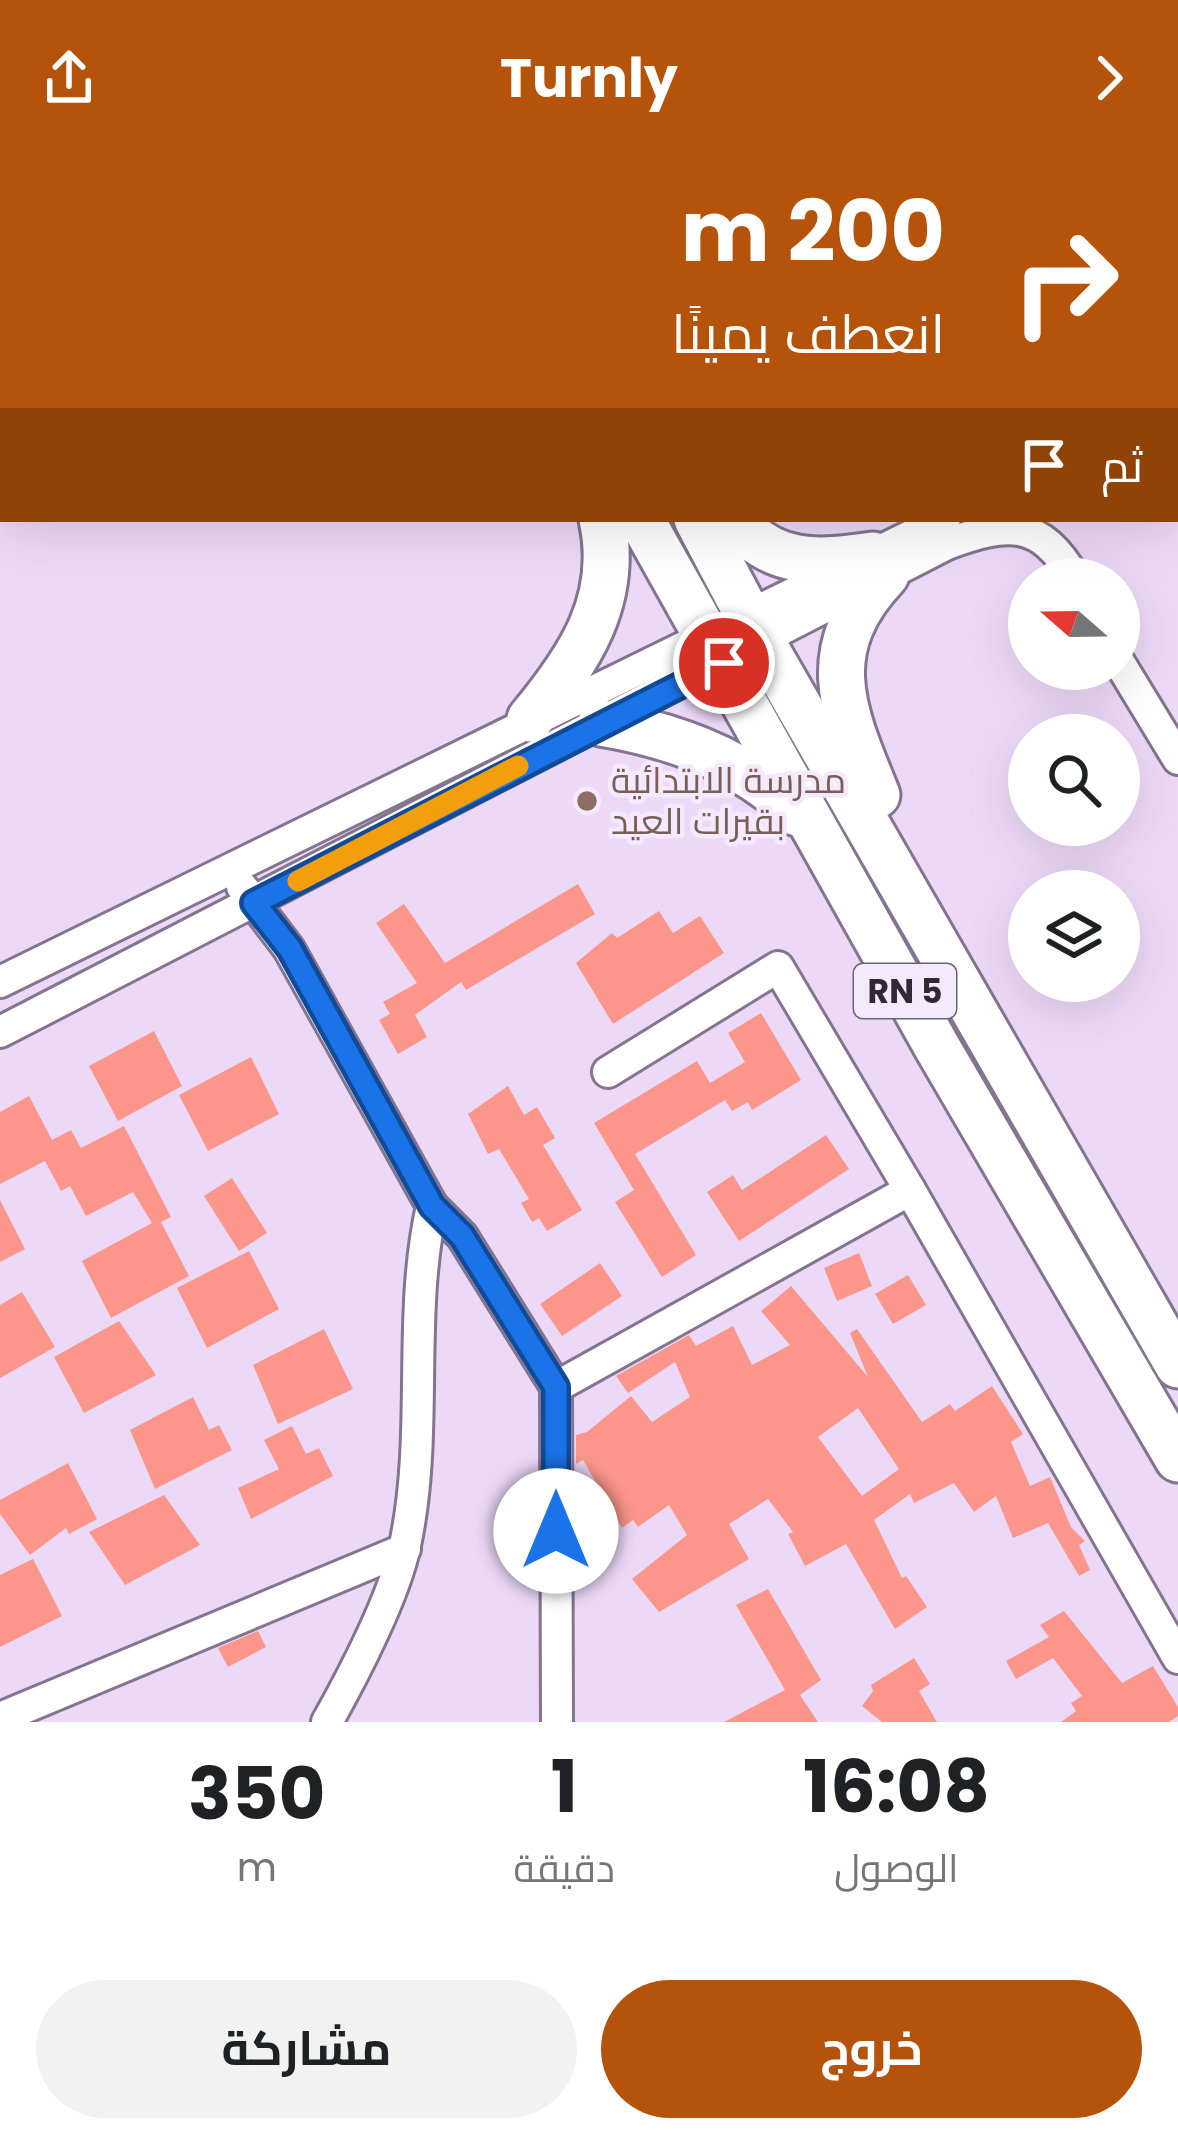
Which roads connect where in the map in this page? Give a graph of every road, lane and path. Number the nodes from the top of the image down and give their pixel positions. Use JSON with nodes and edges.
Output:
{"nodes":[{"id":1,"x":602,"y":522,"type":"edge"},
{"id":2,"x":643,"y":522,"type":"edge"},
{"id":3,"x":698,"y":522,"type":"edge"},
{"id":4,"x":737,"y":522,"type":"edge"},
{"id":5,"x":941,"y":522,"type":"edge"},
{"id":6,"x":1061,"y":558,"type":"edge"},
{"id":7,"x":880,"y":565,"type":"junction"},
{"id":8,"x":736,"y":638,"type":"junction"},
{"id":9,"x":1136,"y":690,"type":"edge"},
{"id":10,"x":530,"y":719,"type":"junction"},
{"id":11,"x":601,"y":723,"type":"junction"},
{"id":12,"x":1178,"y":759,"type":"edge"},
{"id":13,"x":818,"y":834,"type":"junction"},
{"id":14,"x":228,"y":868,"type":"junction"},
{"id":15,"x":913,"y":899,"type":"junction"},
{"id":16,"x":254,"y":903,"type":"junction"},
{"id":17,"x":0,"y":982,"type":"edge"},
{"id":18,"x":0,"y":1032,"type":"edge"},
{"id":19,"x":608,"y":1072,"type":"dead end"},
{"id":20,"x":910,"y":1190,"type":"junction"},
{"id":21,"x":432,"y":1206,"type":"junction"},
{"id":22,"x":1178,"y":1365,"type":"edge"},
{"id":23,"x":556,"y":1387,"type":"junction"},
{"id":24,"x":1178,"y":1459,"type":"edge"},
{"id":25,"x":405,"y":1549,"type":"junction"},
{"id":26,"x":1178,"y":1658,"type":"edge"},
{"id":27,"x":0,"y":1718,"type":"edge"},
{"id":28,"x":327,"y":1722,"type":"edge"},
{"id":29,"x":557,"y":1722,"type":"edge"}],
"edges":[{"from":1,"to":10,"type":"highway"},
{"from":2,"to":8,"type":"highway","number":"RN 5"},
{"from":3,"to":8,"type":"highway","number":"RN 5"},
{"from":4,"to":7,"type":"highway"},
{"from":5,"to":7,"type":"street"},
{"from":6,"to":7,"type":"street"},
{"from":7,"to":8,"type":"street"},
{"from":7,"to":15,"type":"highway"},
{"from":8,"to":10,"type":"street"},
{"from":8,"to":11,"type":"street"},
{"from":8,"to":13,"type":"highway","number":"RN 5"},
{"from":8,"to":15,"type":"highway","number":"RN 5"},
{"from":9,"to":12,"type":"street"},
{"from":10,"to":14,"type":"street"},
{"from":11,"to":13,"type":"highway"},
{"from":11,"to":16,"type":"street"},
{"from":13,"to":24,"type":"highway","number":"RN 5"},
{"from":14,"to":16,"type":"street"},
{"from":14,"to":17,"type":"street"},
{"from":15,"to":22,"type":"highway","number":"RN 5"},
{"from":16,"to":18,"type":"street"},
{"from":16,"to":21,"type":"street"},
{"from":19,"to":20,"type":"street"},
{"from":20,"to":23,"type":"street"},
{"from":20,"to":26,"type":"street"},
{"from":21,"to":23,"type":"street"},
{"from":21,"to":25,"type":"street"},
{"from":23,"to":29,"type":"street"},
{"from":25,"to":27,"type":"street"},
{"from":25,"to":28,"type":"street"}]}
